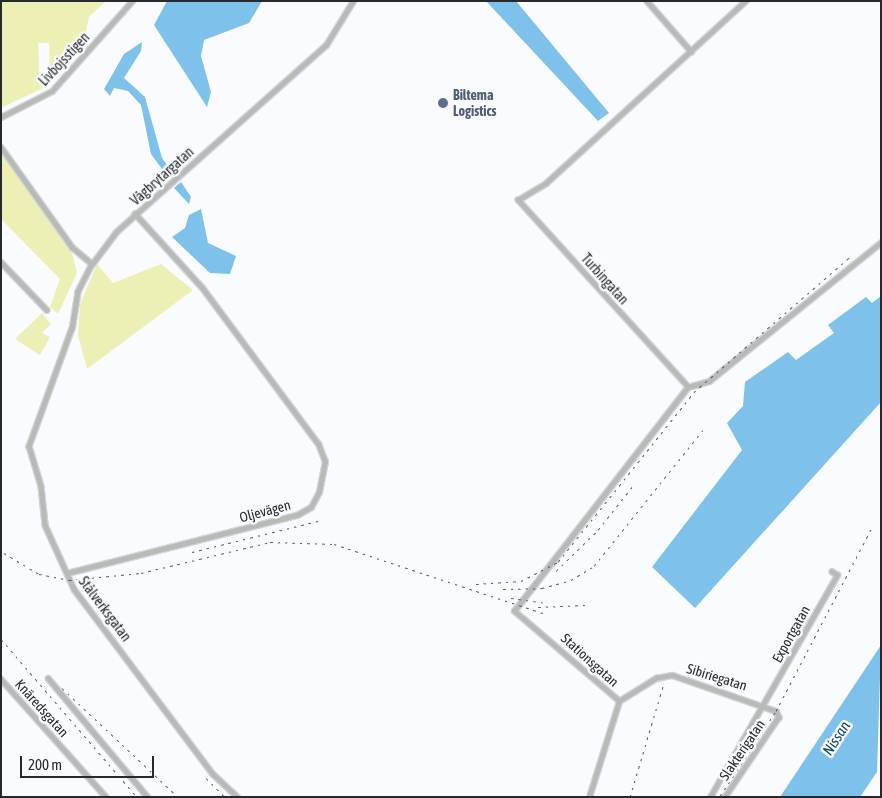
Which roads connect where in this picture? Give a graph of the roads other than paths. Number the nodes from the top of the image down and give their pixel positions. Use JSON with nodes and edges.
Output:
{"nodes":[{"id":1,"x":132,"y":1,"type":"edge"},
{"id":2,"x":353,"y":1,"type":"edge"},
{"id":3,"x":647,"y":1,"type":"edge"},
{"id":4,"x":745,"y":1,"type":"edge"},
{"id":5,"x":691,"y":51,"type":"junction"},
{"id":6,"x":1,"y":117,"type":"edge"},
{"id":7,"x":1,"y":147,"type":"edge"},
{"id":8,"x":136,"y":214,"type":"junction"},
{"id":9,"x":881,"y":242,"type":"edge"},
{"id":10,"x":1,"y":262,"type":"edge"},
{"id":11,"x":92,"y":264,"type":"junction"},
{"id":12,"x":47,"y":310,"type":"dead end"},
{"id":13,"x":688,"y":387,"type":"junction"},
{"id":14,"x":832,"y":572,"type":"dead end"},
{"id":15,"x":67,"y":573,"type":"junction"},
{"id":16,"x":48,"y":678,"type":"dead end"},
{"id":17,"x":1,"y":679,"type":"edge"},
{"id":18,"x":619,"y":701,"type":"junction"},
{"id":19,"x":765,"y":704,"type":"junction"},
{"id":20,"x":779,"y":717,"type":"joint"},
{"id":21,"x":106,"y":797,"type":"edge"},
{"id":22,"x":148,"y":797,"type":"edge"},
{"id":23,"x":238,"y":797,"type":"edge"},
{"id":24,"x":590,"y":797,"type":"edge"},
{"id":25,"x":710,"y":797,"type":"edge"},
{"id":26,"x":725,"y":797,"type":"edge"}],
"edges":[{"from":1,"to":6,"type":"street","name":"Livbojsstigen"},
{"from":2,"to":8,"type":"street","name":"Vågbrytargatan"},
{"from":3,"to":5,"type":"street"},
{"from":4,"to":5,"type":"street","name":"Turbingatan"},
{"from":5,"to":13,"type":"street","name":"Turbingatan"},
{"from":7,"to":11,"type":"street"},
{"from":8,"to":11,"type":"street","name":"Vågbrytargatan"},
{"from":8,"to":15,"type":"street","name":"Oljevägen"},
{"from":9,"to":13,"type":"street"},
{"from":10,"to":12,"type":"street"},
{"from":11,"to":15,"type":"street","name":"Stålverksgatan"},
{"from":13,"to":18,"type":"street","name":"Stationsgatan"},
{"from":14,"to":19,"type":"street","name":"Exportgatan"},
{"from":15,"to":23,"type":"street","name":"Stålverksgatan"},
{"from":16,"to":22,"type":"street"},
{"from":17,"to":21,"type":"street","name":"Knäredsgatan"},
{"from":18,"to":19,"type":"street","name":"Sibiriegatan"},
{"from":18,"to":24,"type":"street","name":"Stationsgatan"},
{"from":19,"to":20,"type":"street","name":"Sibiriegatan"},
{"from":19,"to":25,"type":"street","name":"Exportgatan"},
{"from":20,"to":26,"type":"street","name":"Slakterigatan"}]}
